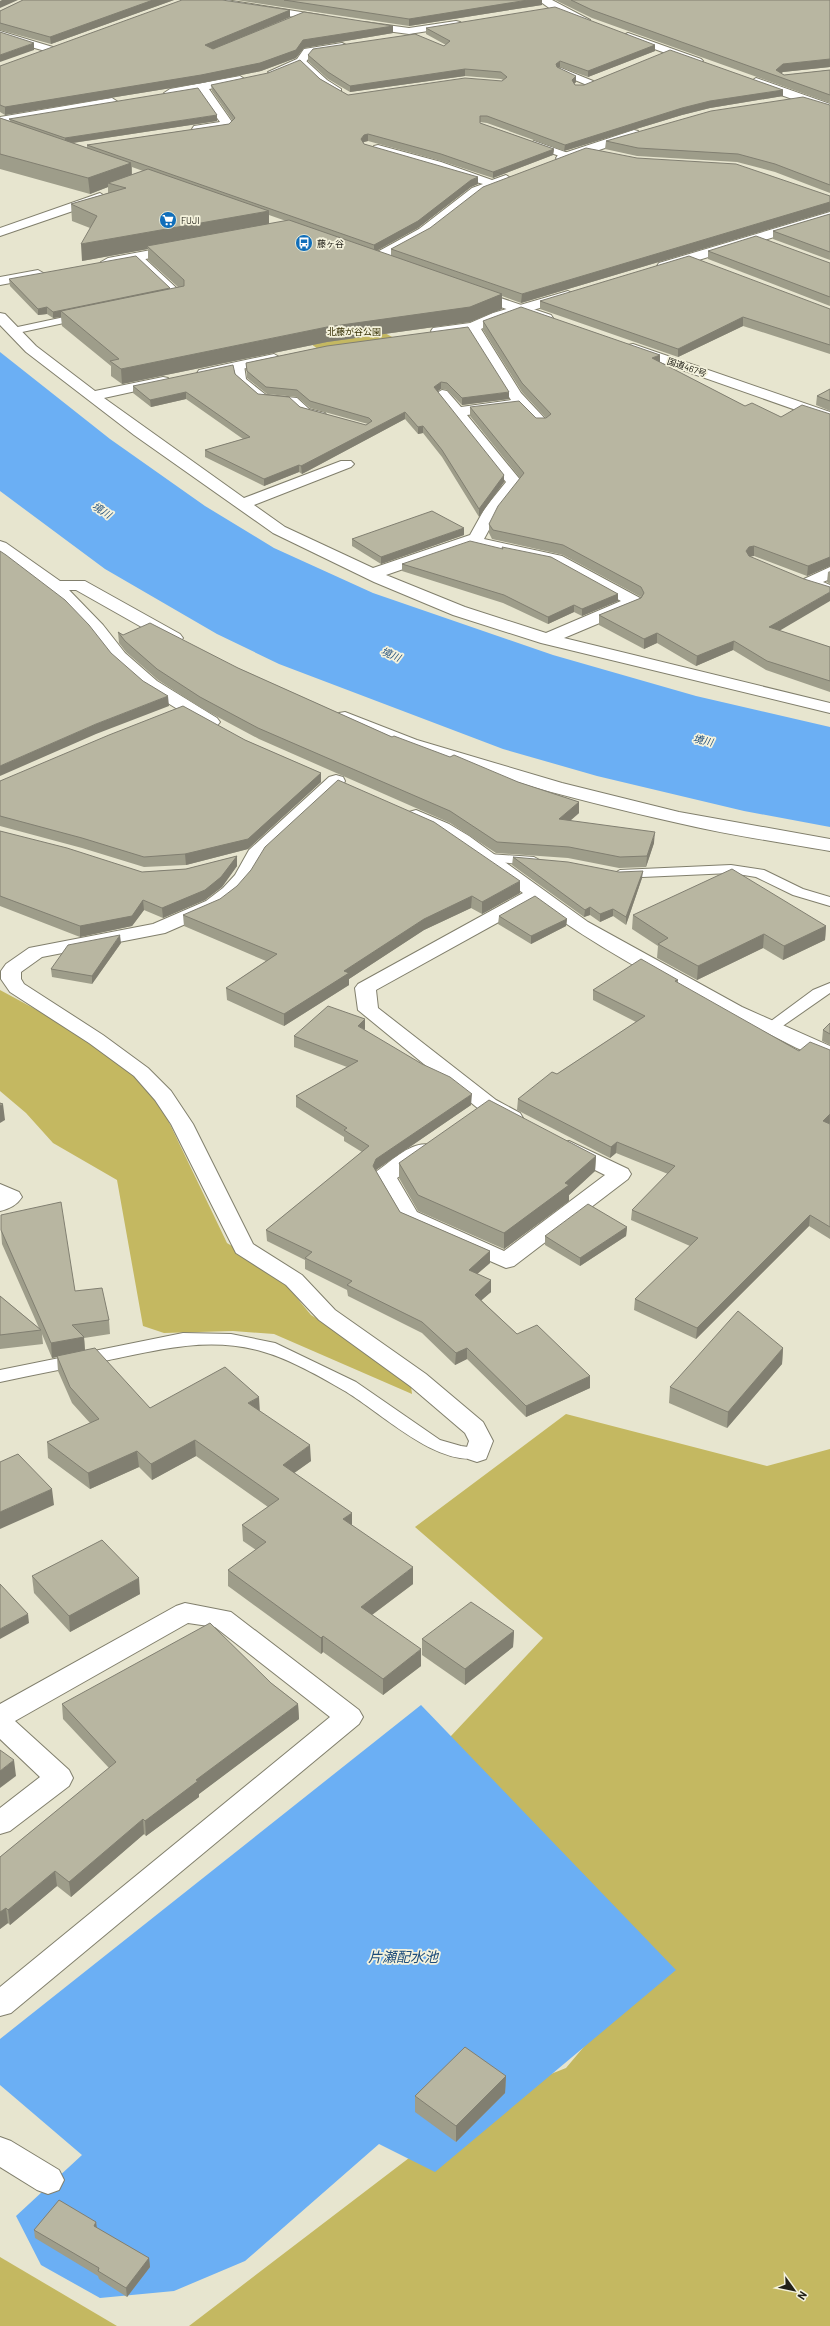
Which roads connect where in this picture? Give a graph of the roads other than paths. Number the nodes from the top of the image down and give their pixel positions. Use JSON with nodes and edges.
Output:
{"nodes":[{"id":1,"x":204,"y":0,"type":"edge"},
{"id":2,"x":542,"y":5,"type":"edge"},
{"id":3,"x":305,"y":16,"type":"junction"},
{"id":4,"x":334,"y":21,"type":"edge"},
{"id":5,"x":290,"y":22,"type":"edge"},
{"id":6,"x":471,"y":22,"type":"edge"},
{"id":7,"x":350,"y":23,"type":"edge"},
{"id":8,"x":594,"y":24,"type":"edge"},
{"id":9,"x":617,"y":32,"type":"edge"},
{"id":10,"x":413,"y":33,"type":"junction"},
{"id":11,"x":0,"y":34,"type":"edge"},
{"id":12,"x":386,"y":39,"type":"edge"},
{"id":13,"x":430,"y":42,"type":"edge"},
{"id":14,"x":66,"y":44,"type":"edge"},
{"id":15,"x":356,"y":44,"type":"edge"},
{"id":16,"x":52,"y":50,"type":"junction"},
{"id":17,"x":669,"y":51,"type":"junction"},
{"id":18,"x":655,"y":57,"type":"edge"},
{"id":19,"x":29,"y":58,"type":"edge"},
{"id":20,"x":300,"y":61,"type":"junction"},
{"id":21,"x":706,"y":64,"type":"edge"},
{"id":22,"x":561,"y":72,"type":"edge"},
{"id":23,"x":264,"y":75,"type":"edge"},
{"id":24,"x":604,"y":77,"type":"edge"},
{"id":25,"x":744,"y":78,"type":"edge"},
{"id":26,"x":249,"y":79,"type":"edge"},
{"id":27,"x":585,"y":85,"type":"joint"},
{"id":28,"x":202,"y":88,"type":"junction"},
{"id":29,"x":155,"y":95,"type":"edge"},
{"id":30,"x":348,"y":97,"type":"edge"},
{"id":31,"x":803,"y":99,"type":"junction"},
{"id":32,"x":124,"y":100,"type":"edge"},
{"id":33,"x":780,"y":102,"type":"edge"},
{"id":34,"x":830,"y":108,"type":"edge"},
{"id":35,"x":0,"y":121,"type":"edge"},
{"id":36,"x":0,"y":128,"type":"edge"},
{"id":37,"x":188,"y":131,"type":"edge"},
{"id":38,"x":646,"y":131,"type":"edge"},
{"id":39,"x":14,"y":132,"type":"edge"},
{"id":40,"x":525,"y":141,"type":"edge"},
{"id":41,"x":368,"y":146,"type":"edge"},
{"id":42,"x":584,"y":150,"type":"junction"},
{"id":43,"x":568,"y":156,"type":"junction"},
{"id":44,"x":609,"y":157,"type":"edge"},
{"id":45,"x":552,"y":162,"type":"edge"},
{"id":46,"x":518,"y":174,"type":"edge"},
{"id":47,"x":493,"y":184,"type":"junction"},
{"id":48,"x":111,"y":193,"type":"edge"},
{"id":49,"x":830,"y":216,"type":"edge"},
{"id":50,"x":0,"y":232,"type":"edge"},
{"id":51,"x":754,"y":238,"type":"junction"},
{"id":52,"x":775,"y":246,"type":"edge"},
{"id":53,"x":192,"y":247,"type":"edge"},
{"id":54,"x":361,"y":254,"type":"edge"},
{"id":55,"x":138,"y":257,"type":"junction"},
{"id":56,"x":689,"y":258,"type":"junction"},
{"id":57,"x":375,"y":259,"type":"junction"},
{"id":58,"x":390,"y":264,"type":"edge"},
{"id":59,"x":93,"y":265,"type":"edge"},
{"id":60,"x":711,"y":267,"type":"edge"},
{"id":61,"x":651,"y":270,"type":"edge"},
{"id":62,"x":55,"y":271,"type":"edge"},
{"id":63,"x":0,"y":281,"type":"edge"},
{"id":64,"x":463,"y":289,"type":"edge"},
{"id":65,"x":582,"y":291,"type":"edge"},
{"id":66,"x":165,"y":300,"type":"edge"},
{"id":67,"x":522,"y":309,"type":"junction"},
{"id":68,"x":91,"y":314,"type":"edge"},
{"id":69,"x":0,"y":317,"type":"edge"},
{"id":70,"x":559,"y":322,"type":"edge"},
{"id":71,"x":473,"y":327,"type":"junction"},
{"id":72,"x":13,"y":330,"type":"junction"},
{"id":73,"x":426,"y":333,"type":"edge"},
{"id":74,"x":619,"y":344,"type":"edge"},
{"id":75,"x":286,"y":356,"type":"edge"},
{"id":76,"x":239,"y":365,"type":"junction"},
{"id":77,"x":189,"y":376,"type":"edge"},
{"id":78,"x":174,"y":379,"type":"edge"},
{"id":79,"x":442,"y":394,"type":"edge"},
{"id":80,"x":93,"y":396,"type":"junction"},
{"id":81,"x":522,"y":403,"type":"junction"},
{"id":82,"x":457,"y":412,"type":"junction"},
{"id":83,"x":830,"y":417,"type":"edge"},
{"id":84,"x":335,"y":419,"type":"edge"},
{"id":85,"x":541,"y":423,"type":"edge"},
{"id":86,"x":346,"y":464,"type":"dead end"},
{"id":87,"x":243,"y":504,"type":"junction"},
{"id":88,"x":470,"y":541,"type":"junction"},
{"id":89,"x":0,"y":546,"type":"edge"},
{"id":90,"x":830,"y":572,"type":"edge"},
{"id":91,"x":372,"y":574,"type":"junction"},
{"id":92,"x":56,"y":586,"type":"junction"},
{"id":93,"x":830,"y":591,"type":"edge"},
{"id":94,"x":547,"y":639,"type":"junction"},
{"id":95,"x":190,"y":646,"type":"edge"},
{"id":96,"x":185,"y":707,"type":"junction"},
{"id":97,"x":830,"y":708,"type":"edge"},
{"id":98,"x":332,"y":711,"type":"edge"},
{"id":99,"x":164,"y":716,"type":"edge"},
{"id":100,"x":226,"y":730,"type":"edge"},
{"id":101,"x":315,"y":773,"type":"edge"},
{"id":102,"x":399,"y":808,"type":"edge"},
{"id":103,"x":830,"y":844,"type":"edge"},
{"id":104,"x":256,"y":854,"type":"junction"},
{"id":105,"x":488,"y":858,"type":"junction"},
{"id":106,"x":235,"y":859,"type":"edge"},
{"id":107,"x":546,"y":862,"type":"edge"},
{"id":108,"x":605,"y":871,"type":"edge"},
{"id":109,"x":535,"y":894,"type":"junction"},
{"id":110,"x":830,"y":902,"type":"edge"},
{"id":111,"x":830,"y":987,"type":"edge"},
{"id":112,"x":772,"y":1027,"type":"junction"},
{"id":113,"x":830,"y":1054,"type":"edge"},
{"id":114,"x":488,"y":1105,"type":"junction"},
{"id":115,"x":469,"y":1119,"type":"edge"},
{"id":116,"x":530,"y":1127,"type":"edge"},
{"id":117,"x":550,"y":1138,"type":"edge"},
{"id":118,"x":437,"y":1141,"type":"edge"},
{"id":119,"x":0,"y":1191,"type":"edge"},
{"id":120,"x":0,"y":1204,"type":"edge"},
{"id":121,"x":0,"y":1376,"type":"edge"},
{"id":122,"x":477,"y":1453,"type":"joint"},
{"id":123,"x":0,"y":1717,"type":"edge"},
{"id":124,"x":0,"y":1723,"type":"edge"},
{"id":125,"x":0,"y":1823,"type":"edge"},
{"id":126,"x":0,"y":2004,"type":"edge"},
{"id":127,"x":0,"y":2151,"type":"edge"},
{"id":128,"x":48,"y":2180,"type":"dead end"}],
"edges":[{"from":1,"to":3,"type":"main road"},
{"from":2,"to":8,"type":"main road"},
{"from":3,"to":4,"type":"main road"},
{"from":3,"to":5,"type":"lane"},
{"from":6,"to":10,"type":"main road"},
{"from":7,"to":10,"type":"main road"},
{"from":9,"to":17,"type":"main road"},
{"from":10,"to":12,"type":"main road"},
{"from":10,"to":13,"type":"main road"},
{"from":11,"to":16,"type":"main road"},
{"from":14,"to":16,"type":"main road"},
{"from":15,"to":20,"type":"main road"},
{"from":16,"to":19,"type":"main road"},
{"from":17,"to":18,"type":"main road"},
{"from":17,"to":21,"type":"main road"},
{"from":20,"to":23,"type":"main road"},
{"from":20,"to":30,"type":"lane"},
{"from":22,"to":27,"type":"lane"},
{"from":24,"to":27,"type":"main road"},
{"from":25,"to":31,"type":"main road"},
{"from":26,"to":28,"type":"main road"},
{"from":28,"to":29,"type":"main road"},
{"from":28,"to":37,"type":"main road"},
{"from":31,"to":33,"type":"main road"},
{"from":31,"to":34,"type":"main road"},
{"from":32,"to":35,"type":"main road"},
{"from":36,"to":39,"type":"main road"},
{"from":38,"to":42,"type":"main road"},
{"from":40,"to":43,"type":"lane"},
{"from":41,"to":47,"type":"main road"},
{"from":42,"to":43,"type":"main road"},
{"from":42,"to":44,"type":"main road"},
{"from":43,"to":45,"type":"main road"},
{"from":46,"to":47,"type":"main road"},
{"from":47,"to":57,"type":"main road"},
{"from":48,"to":50,"type":"main road"},
{"from":49,"to":51,"type":"main road"},
{"from":51,"to":52,"type":"main road"},
{"from":51,"to":56,"type":"main road"},
{"from":53,"to":55,"type":"main road"},
{"from":54,"to":57,"type":"main road"},
{"from":55,"to":59,"type":"main road"},
{"from":55,"to":66,"type":"lane"},
{"from":56,"to":60,"type":"main road"},
{"from":56,"to":61,"type":"main road"},
{"from":57,"to":58,"type":"main road"},
{"from":62,"to":63,"type":"main road"},
{"from":64,"to":67,"type":"main road"},
{"from":65,"to":67,"type":"main road"},
{"from":67,"to":70,"type":"main road"},
{"from":67,"to":71,"type":"main road"},
{"from":68,"to":72,"type":"lane"},
{"from":69,"to":72,"type":"main road"},
{"from":71,"to":73,"type":"main road"},
{"from":71,"to":81,"type":"main road"},
{"from":72,"to":80,"type":"main road"},
{"from":74,"to":83,"type":"main road","name":"国道467号"},
{"from":75,"to":76,"type":"main road"},
{"from":76,"to":77,"type":"main road"},
{"from":76,"to":84,"type":"lane"},
{"from":78,"to":80,"type":"main road"},
{"from":79,"to":82,"type":"main road"},
{"from":80,"to":87,"type":"main road"},
{"from":81,"to":82,"type":"main road"},
{"from":81,"to":85,"type":"main road"},
{"from":82,"to":88,"type":"main road"},
{"from":86,"to":87,"type":"main road"},
{"from":87,"to":91,"type":"main road"},
{"from":88,"to":91,"type":"main road"},
{"from":88,"to":94,"type":"main road"},
{"from":89,"to":92,"type":"main road"},
{"from":90,"to":93,"type":"main road"},
{"from":91,"to":94,"type":"main road"},
{"from":92,"to":95,"type":"main road"},
{"from":92,"to":96,"type":"main road"},
{"from":94,"to":97,"type":"main road"},
{"from":96,"to":99,"type":"main road"},
{"from":96,"to":100,"type":"main road"},
{"from":98,"to":103,"type":"main road"},
{"from":101,"to":104,"type":"main road"},
{"from":102,"to":105,"type":"main road"},
{"from":104,"to":106,"type":"main road"},
{"from":104,"to":122,"type":"main road"},
{"from":105,"to":107,"type":"lane"},
{"from":105,"to":109,"type":"main road"},
{"from":108,"to":110,"type":"lane"},
{"from":109,"to":112,"type":"main road"},
{"from":109,"to":114,"type":"main road"},
{"from":111,"to":112,"type":"lane"},
{"from":112,"to":113,"type":"main road"},
{"from":114,"to":115,"type":"main road"},
{"from":114,"to":116,"type":"main road"},
{"from":117,"to":118,"type":"main road"},
{"from":119,"to":120,"type":"main road"},
{"from":121,"to":122,"type":"lane"},
{"from":123,"to":126,"type":"main road"},
{"from":124,"to":125,"type":"main road"},
{"from":127,"to":128,"type":"main road"}]}
